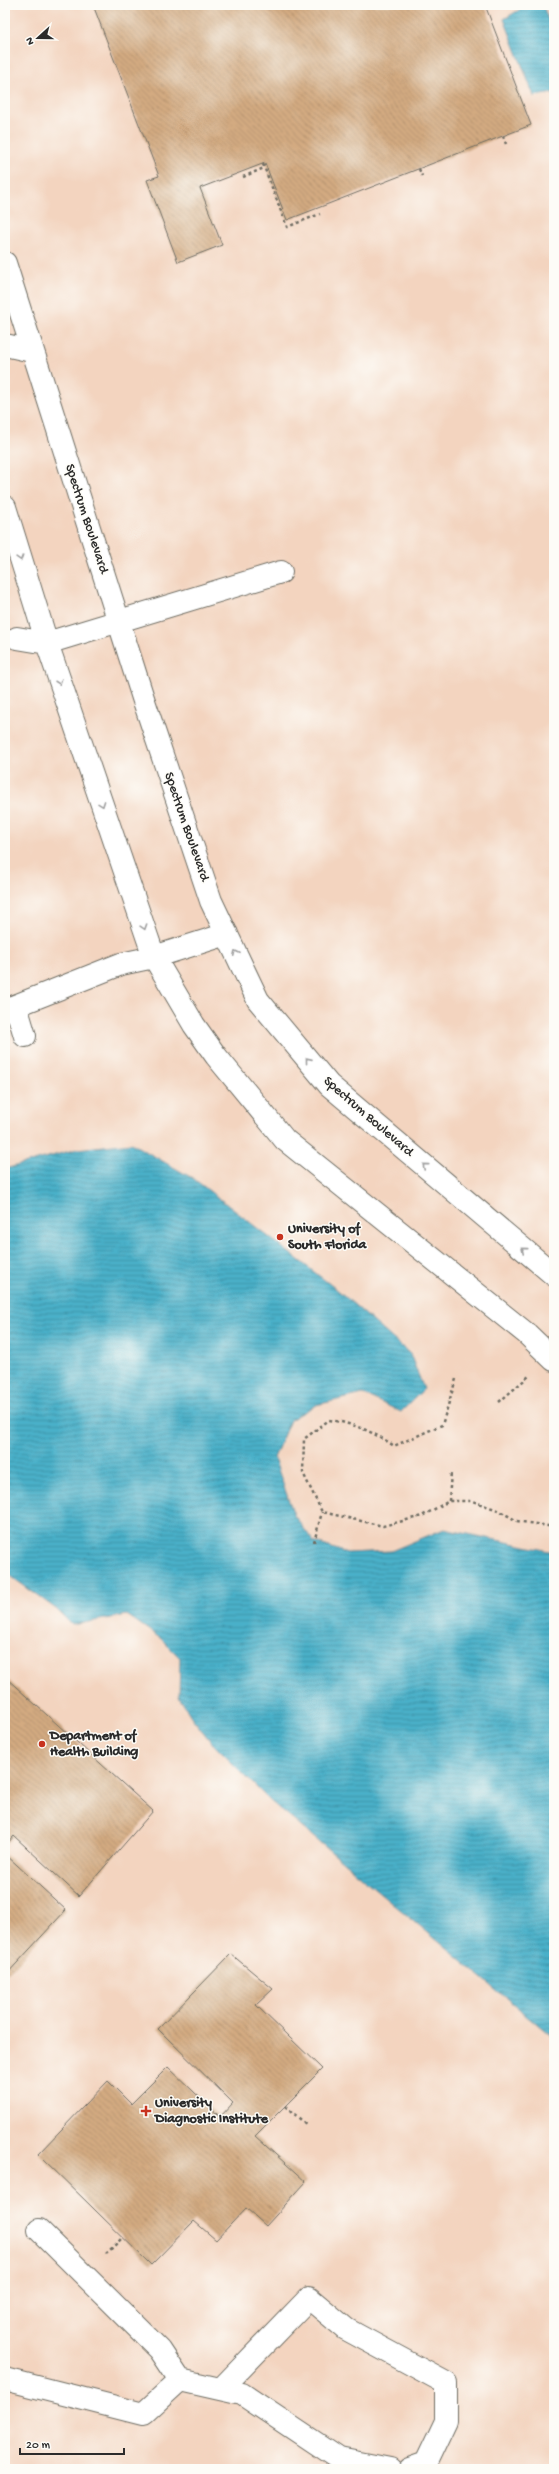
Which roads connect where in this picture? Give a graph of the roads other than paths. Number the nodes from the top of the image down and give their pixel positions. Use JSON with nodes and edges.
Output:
{"nodes":[{"id":1,"x":5,"y":263,"type":"edge"},
{"id":2,"x":5,"y":345,"type":"edge"},
{"id":3,"x":32,"y":351,"type":"junction"},
{"id":4,"x":5,"y":507,"type":"edge"},
{"id":5,"x":281,"y":572,"type":"dead end"},
{"id":6,"x":119,"y":620,"type":"junction"},
{"id":7,"x":18,"y":638,"type":"dead end"},
{"id":8,"x":46,"y":643,"type":"junction"},
{"id":9,"x":227,"y":934,"type":"junction"},
{"id":10,"x":154,"y":957,"type":"junction"},
{"id":11,"x":10,"y":1008,"type":"edge"},
{"id":12,"x":25,"y":1036,"type":"dead end"},
{"id":13,"x":554,"y":1275,"type":"edge"},
{"id":14,"x":554,"y":1360,"type":"edge"},
{"id":15,"x":39,"y":2230,"type":"dead end"},
{"id":16,"x":5,"y":2379,"type":"edge"},
{"id":17,"x":180,"y":2380,"type":"junction"},
{"id":18,"x":221,"y":2389,"type":"junction"},
{"id":19,"x":390,"y":2469,"type":"edge"},
{"id":20,"x":409,"y":2469,"type":"edge"}],
"edges":[{"from":1,"to":3,"type":"street","name":"Spectrum Boulevard"},
{"from":2,"to":3,"type":"street"},
{"from":3,"to":6,"type":"street","name":"Spectrum Boulevard"},
{"from":4,"to":8,"type":"street","one_way":true},
{"from":5,"to":6,"type":"street"},
{"from":6,"to":8,"type":"street"},
{"from":6,"to":9,"type":"street","name":"Spectrum Boulevard"},
{"from":7,"to":8,"type":"street"},
{"from":8,"to":10,"type":"street","one_way":true},
{"from":9,"to":10,"type":"street"},
{"from":13,"to":9,"type":"street","name":"Spectrum Boulevard","one_way":true},
{"from":10,"to":11,"type":"street"},
{"from":10,"to":14,"type":"street"},
{"from":11,"to":12,"type":"street"},
{"from":15,"to":17,"type":"street"},
{"from":16,"to":17,"type":"street"},
{"from":17,"to":18,"type":"street"},
{"from":18,"to":19,"type":"street"},
{"from":18,"to":20,"type":"street"}]}
